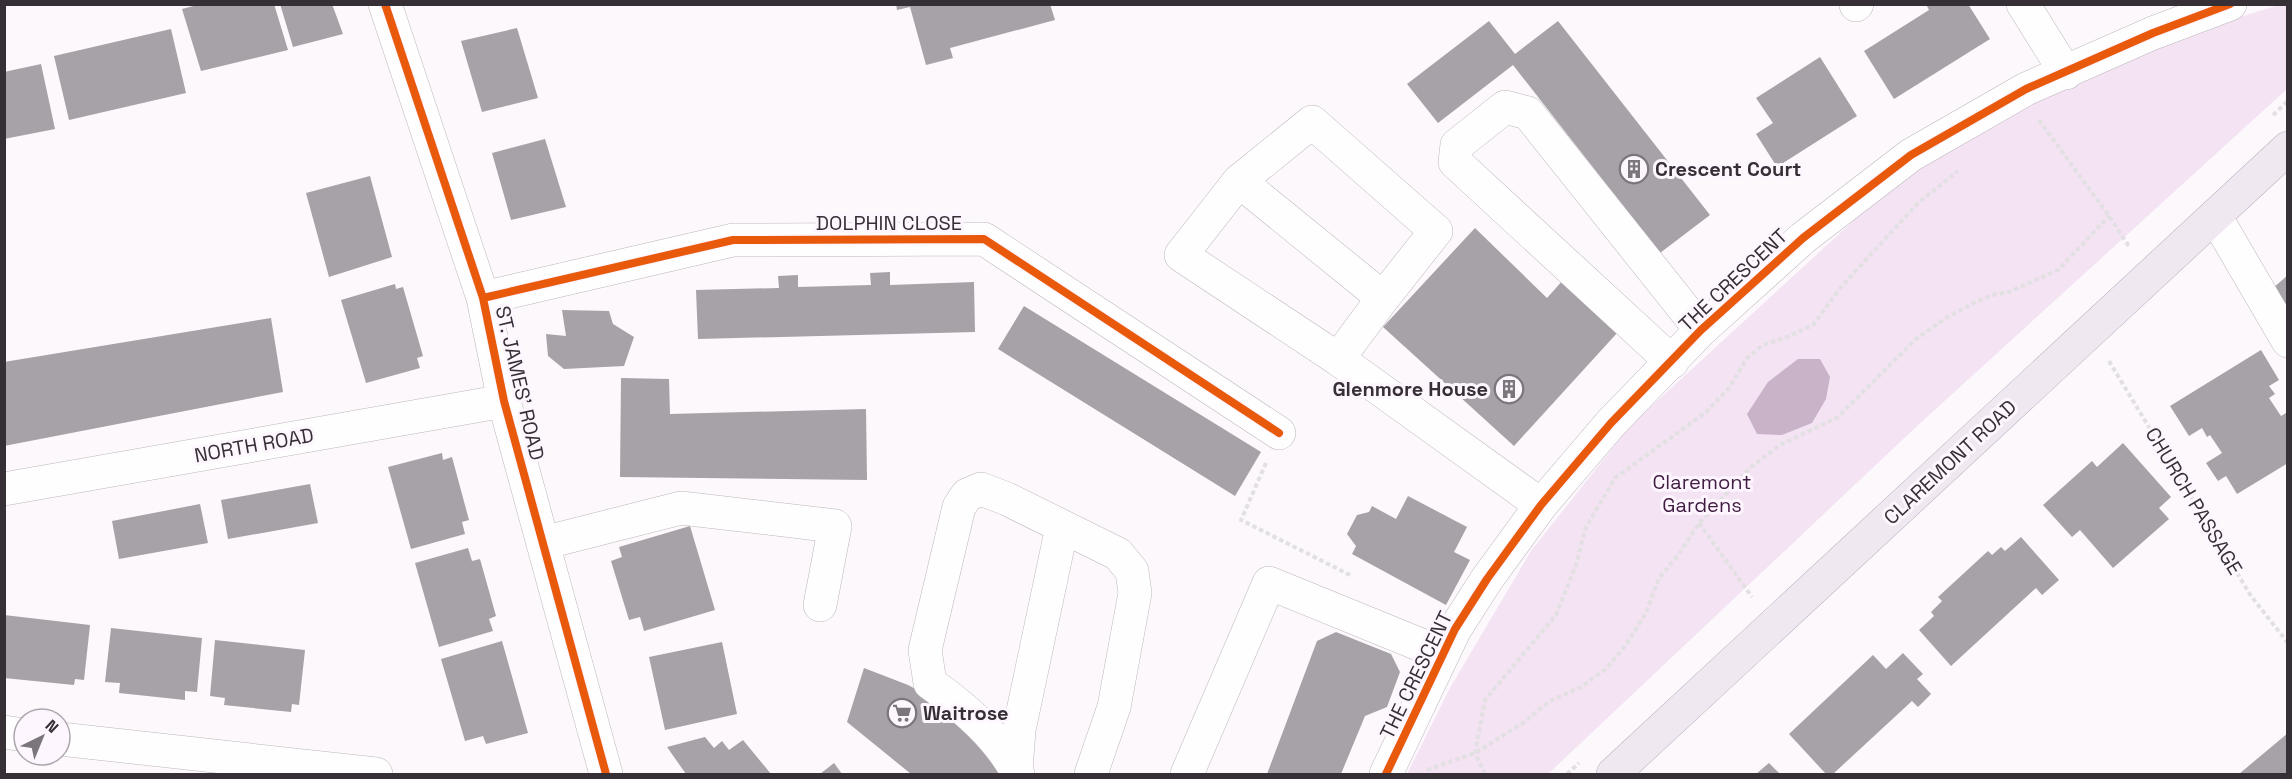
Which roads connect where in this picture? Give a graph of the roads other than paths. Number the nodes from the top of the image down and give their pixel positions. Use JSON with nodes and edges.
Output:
{"nodes":[{"id":1,"x":386,"y":4,"type":"edge"},
{"id":2,"x":2023,"y":4,"type":"edge"},
{"id":3,"x":2230,"y":4,"type":"edge"},
{"id":4,"x":2066,"y":73,"type":"junction"},
{"id":5,"x":2288,"y":148,"type":"edge"},
{"id":6,"x":1239,"y":181,"type":"junction"},
{"id":7,"x":2215,"y":216,"type":"junction"},
{"id":8,"x":483,"y":298,"type":"junction"},
{"id":9,"x":1383,"y":298,"type":"junction"},
{"id":10,"x":1701,"y":330,"type":"junction"},
{"id":11,"x":2288,"y":341,"type":"edge"},
{"id":12,"x":1338,"y":359,"type":"junction"},
{"id":13,"x":1672,"y":362,"type":"junction"},
{"id":14,"x":504,"y":401,"type":"junction"},
{"id":15,"x":1280,"y":433,"type":"road end"},
{"id":16,"x":4,"y":489,"type":"edge"},
{"id":17,"x":1541,"y":505,"type":"junction"},
{"id":18,"x":1062,"y":527,"type":"junction"},
{"id":19,"x":543,"y":543,"type":"junction"},
{"id":20,"x":820,"y":605,"type":"dead end"},
{"id":21,"x":1443,"y":654,"type":"junction"},
{"id":22,"x":72,"y":740,"type":"edge"},
{"id":23,"x":1017,"y":772,"type":"edge"},
{"id":24,"x":376,"y":774,"type":"edge"},
{"id":25,"x":606,"y":774,"type":"edge"},
{"id":26,"x":1090,"y":774,"type":"edge"},
{"id":27,"x":1187,"y":774,"type":"edge"},
{"id":28,"x":1386,"y":774,"type":"edge"},
{"id":29,"x":1613,"y":774,"type":"edge"}],
"edges":[{"from":1,"to":8,"type":"street","name":"ST. JAMES' ROAD"},
{"from":2,"to":4,"type":"street"},
{"from":3,"to":4,"type":"street","name":"THE CRESCENT"},
{"from":4,"to":10,"type":"street","name":"THE CRESCENT"},
{"from":5,"to":7,"type":"main road","name":"CLAREMONT ROAD"},
{"from":6,"to":9,"type":"street"},
{"from":6,"to":9,"type":"street"},
{"from":6,"to":12,"type":"street"},
{"from":7,"to":11,"type":"street"},
{"from":7,"to":29,"type":"main road","name":"CLAREMONT ROAD"},
{"from":8,"to":14,"type":"street","name":"ST. JAMES' ROAD"},
{"from":8,"to":15,"type":"street","name":"DOLPHIN CLOSE"},
{"from":9,"to":12,"type":"street"},
{"from":10,"to":13,"type":"street","name":"THE CRESCENT"},
{"from":10,"to":13,"type":"street"},
{"from":12,"to":17,"type":"street"},
{"from":13,"to":17,"type":"street","name":"THE CRESCENT"},
{"from":14,"to":16,"type":"street","name":"NORTH ROAD"},
{"from":14,"to":19,"type":"street","name":"ST. JAMES' ROAD"},
{"from":17,"to":21,"type":"street","name":"THE CRESCENT"},
{"from":18,"to":23,"type":"street"},
{"from":18,"to":23,"type":"street"},
{"from":18,"to":26,"type":"street"},
{"from":19,"to":20,"type":"street"},
{"from":19,"to":25,"type":"street","name":"ST. JAMES' ROAD"},
{"from":21,"to":27,"type":"street"},
{"from":21,"to":28,"type":"street","name":"THE CRESCENT"},
{"from":22,"to":24,"type":"street"}]}
